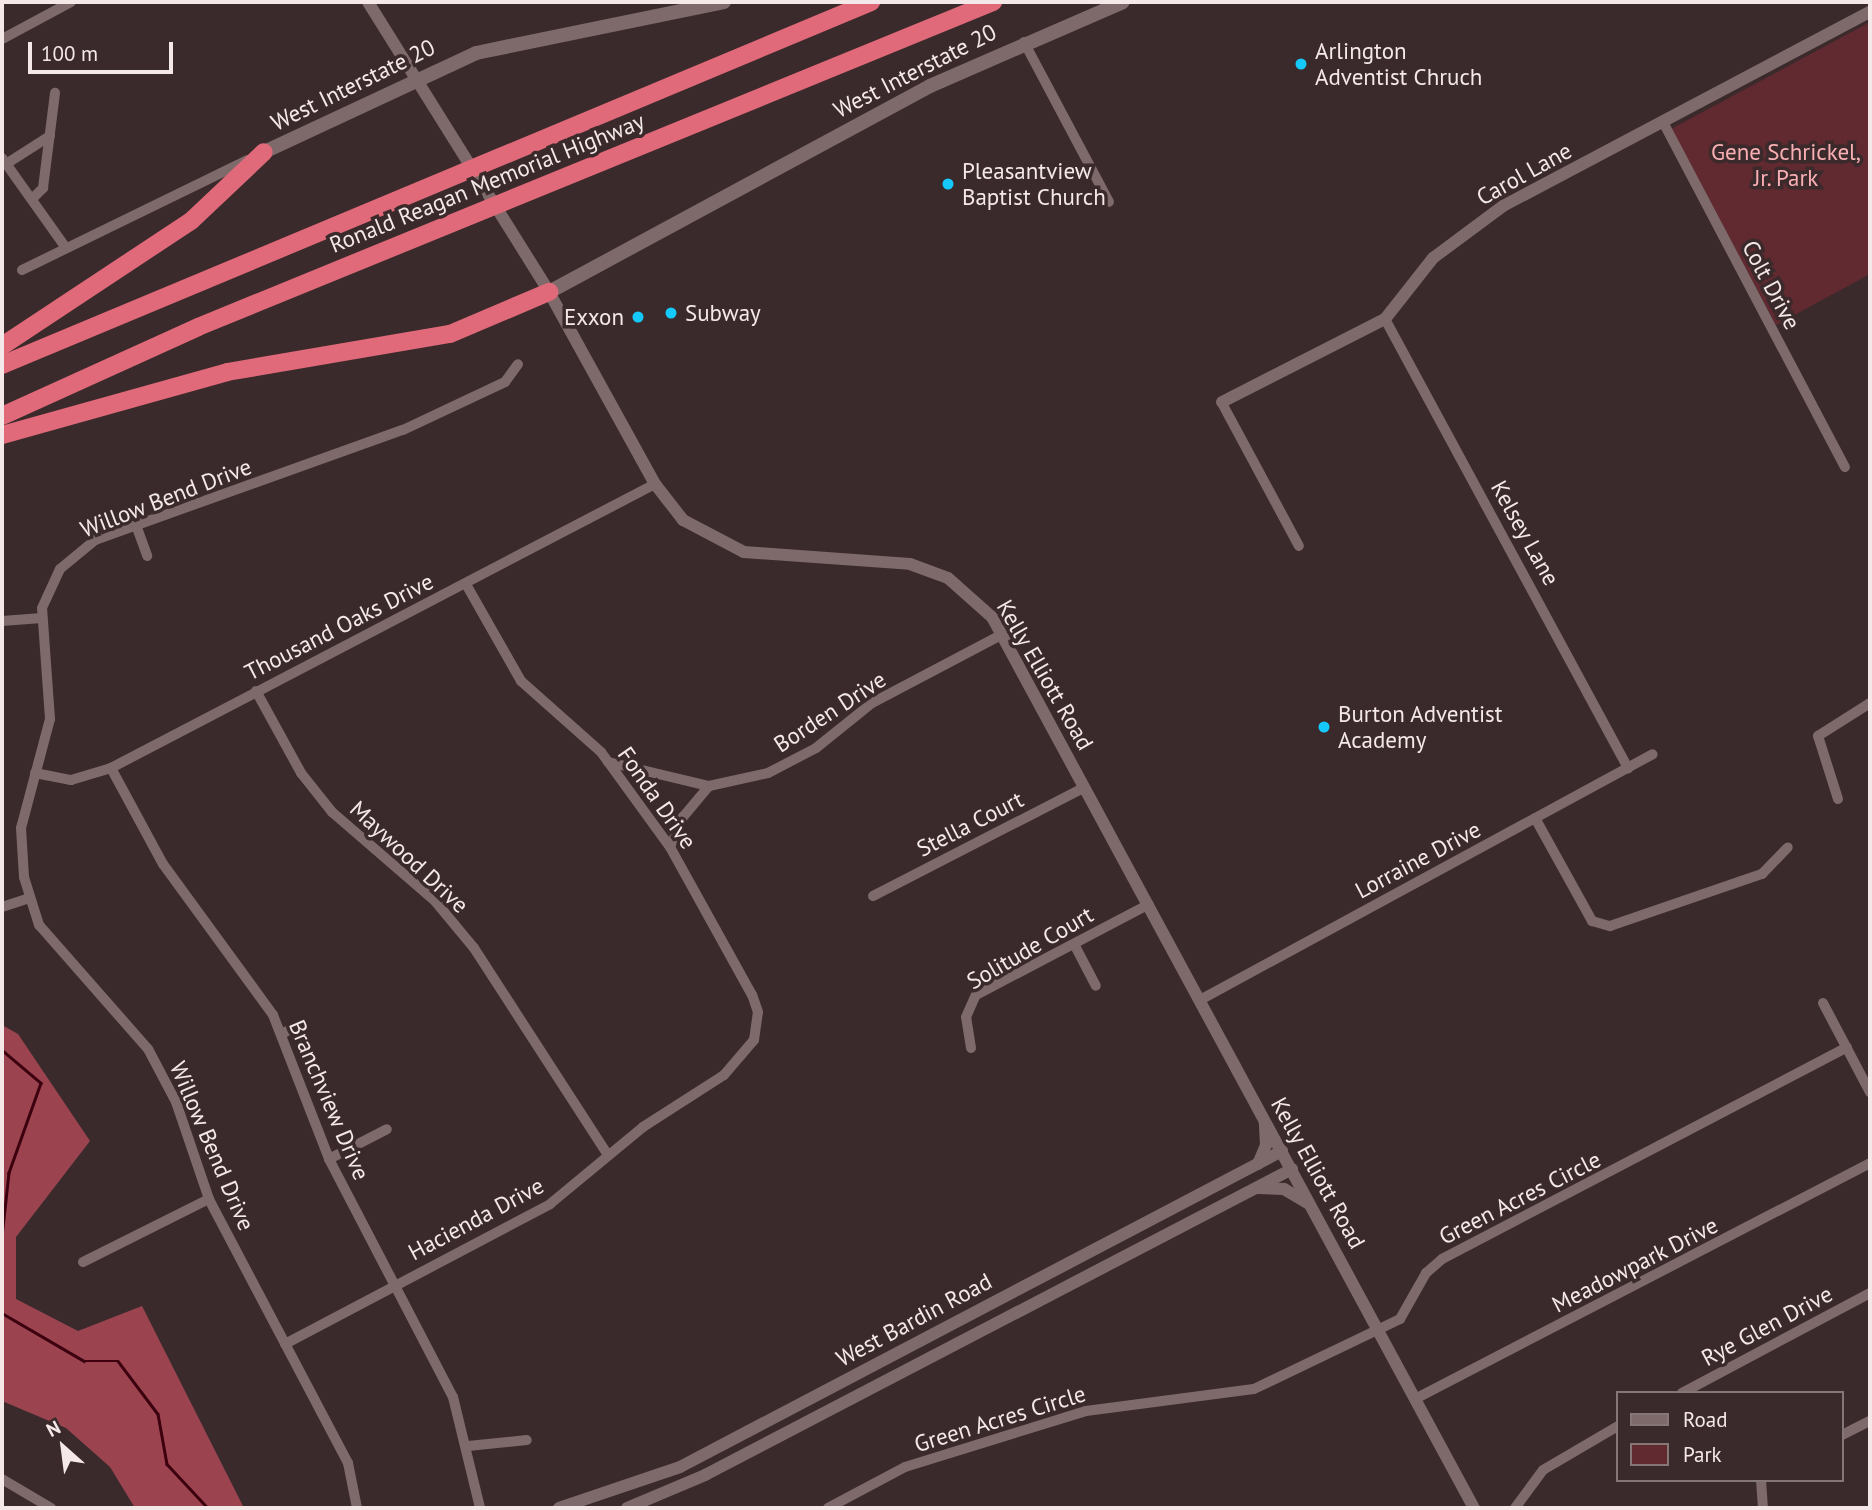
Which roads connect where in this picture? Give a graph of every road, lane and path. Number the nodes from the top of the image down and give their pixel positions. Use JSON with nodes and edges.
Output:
{"nodes":[{"id":1,"x":71,"y":2,"type":"edge"},
{"id":2,"x":368,"y":2,"type":"edge"},
{"id":3,"x":724,"y":2,"type":"edge"},
{"id":4,"x":872,"y":2,"type":"edge"},
{"id":5,"x":993,"y":2,"type":"edge"},
{"id":6,"x":1123,"y":2,"type":"edge"},
{"id":7,"x":1870,"y":12,"type":"edge"},
{"id":8,"x":2,"y":39,"type":"edge"},
{"id":9,"x":1024,"y":42,"type":"junction"},
{"id":10,"x":415,"y":80,"type":"junction"},
{"id":11,"x":55,"y":93,"type":"dead end"},
{"id":12,"x":1663,"y":122,"type":"junction"},
{"id":13,"x":50,"y":136,"type":"junction"},
{"id":14,"x":264,"y":152,"type":"junction"},
{"id":15,"x":4,"y":161,"type":"edge"},
{"id":16,"x":32,"y":199,"type":"junction"},
{"id":17,"x":1109,"y":202,"type":"dead end"},
{"id":18,"x":66,"y":248,"type":"junction"},
{"id":19,"x":22,"y":270,"type":"dead end"},
{"id":20,"x":549,"y":292,"type":"junction"},
{"id":21,"x":1385,"y":319,"type":"junction"},
{"id":22,"x":2,"y":346,"type":"edge"},
{"id":23,"x":518,"y":364,"type":"dead end"},
{"id":24,"x":2,"y":365,"type":"edge"},
{"id":25,"x":1222,"y":404,"type":"joint"},
{"id":26,"x":2,"y":416,"type":"edge"},
{"id":27,"x":2,"y":435,"type":"edge"},
{"id":28,"x":1844,"y":467,"type":"dead end"},
{"id":29,"x":655,"y":484,"type":"junction"},
{"id":30,"x":136,"y":525,"type":"junction"},
{"id":31,"x":1299,"y":546,"type":"dead end"},
{"id":32,"x":147,"y":556,"type":"dead end"},
{"id":33,"x":466,"y":584,"type":"junction"},
{"id":34,"x":42,"y":618,"type":"junction"},
{"id":35,"x":2,"y":621,"type":"edge"},
{"id":36,"x":1003,"y":634,"type":"junction"},
{"id":37,"x":256,"y":691,"type":"junction"},
{"id":38,"x":1870,"y":703,"type":"edge"},
{"id":39,"x":1654,"y":754,"type":"dead end"},
{"id":40,"x":608,"y":762,"type":"junction"},
{"id":41,"x":111,"y":768,"type":"junction"},
{"id":42,"x":1628,"y":768,"type":"junction"},
{"id":43,"x":35,"y":773,"type":"junction"},
{"id":44,"x":709,"y":786,"type":"junction"},
{"id":45,"x":1084,"y":787,"type":"junction"},
{"id":46,"x":1839,"y":799,"type":"dead end"},
{"id":47,"x":1535,"y":818,"type":"junction"},
{"id":48,"x":670,"y":847,"type":"junction"},
{"id":49,"x":1788,"y":847,"type":"dead end"},
{"id":50,"x":873,"y":896,"type":"dead end"},
{"id":51,"x":30,"y":898,"type":"junction"},
{"id":52,"x":1149,"y":904,"type":"junction"},
{"id":53,"x":2,"y":907,"type":"edge"},
{"id":54,"x":1074,"y":944,"type":"junction"},
{"id":55,"x":1096,"y":986,"type":"dead end"},
{"id":56,"x":1200,"y":1000,"type":"junction"},
{"id":57,"x":1823,"y":1003,"type":"dead end"},
{"id":58,"x":756,"y":1024,"type":"joint"},
{"id":59,"x":294,"y":1027,"type":"dead end"},
{"id":60,"x":282,"y":1034,"type":"junction"},
{"id":61,"x":1847,"y":1047,"type":"junction"},
{"id":62,"x":971,"y":1048,"type":"dead end"},
{"id":63,"x":1870,"y":1092,"type":"edge"},
{"id":64,"x":1264,"y":1119,"type":"junction"},
{"id":65,"x":387,"y":1129,"type":"dead end"},
{"id":66,"x":1282,"y":1151,"type":"junction"},
{"id":67,"x":608,"y":1154,"type":"junction"},
{"id":68,"x":329,"y":1159,"type":"junction"},
{"id":69,"x":1870,"y":1163,"type":"edge"},
{"id":70,"x":1258,"y":1164,"type":"junction"},
{"id":71,"x":1292,"y":1169,"type":"junction"},
{"id":72,"x":1257,"y":1188,"type":"junction"},
{"id":73,"x":209,"y":1199,"type":"junction"},
{"id":74,"x":1312,"y":1206,"type":"junction"},
{"id":75,"x":83,"y":1262,"type":"dead end"},
{"id":76,"x":396,"y":1283,"type":"junction"},
{"id":77,"x":1870,"y":1293,"type":"edge"},
{"id":78,"x":1378,"y":1331,"type":"junction"},
{"id":79,"x":285,"y":1344,"type":"junction"},
{"id":80,"x":1686,"y":1391,"type":"edge"},
{"id":81,"x":1415,"y":1399,"type":"junction"},
{"id":82,"x":1870,"y":1421,"type":"edge"},
{"id":83,"x":1616,"y":1427,"type":"edge"},
{"id":84,"x":1844,"y":1435,"type":"edge"},
{"id":85,"x":527,"y":1440,"type":"dead end"},
{"id":86,"x":468,"y":1446,"type":"junction"},
{"id":87,"x":2,"y":1479,"type":"edge"},
{"id":88,"x":1761,"y":1482,"type":"edge"},
{"id":89,"x":616,"y":1492,"type":"junction"},
{"id":90,"x":51,"y":1508,"type":"edge"},
{"id":91,"x":357,"y":1508,"type":"edge"},
{"id":92,"x":480,"y":1508,"type":"edge"},
{"id":93,"x":559,"y":1508,"type":"edge"},
{"id":94,"x":620,"y":1508,"type":"edge"},
{"id":95,"x":627,"y":1508,"type":"edge"},
{"id":96,"x":828,"y":1508,"type":"edge"},
{"id":97,"x":1474,"y":1508,"type":"edge"},
{"id":98,"x":1515,"y":1508,"type":"edge"},
{"id":99,"x":1763,"y":1508,"type":"edge"}],
"edges":[{"from":1,"to":8,"type":"street"},
{"from":2,"to":10,"type":"street","name":"Kelly Elliott Road"},
{"from":3,"to":10,"type":"main road","name":"West Interstate 20"},
{"from":4,"to":24,"type":"highway","name":"Ronald Reagan Memorial Highway"},
{"from":5,"to":26,"type":"highway","name":"Ronald Reagan Memorial Highway"},
{"from":6,"to":9,"type":"main road","name":"West Interstate 20"},
{"from":7,"to":12,"type":"street","name":"Carol Lane"},
{"from":9,"to":17,"type":"street"},
{"from":9,"to":20,"type":"main road","name":"West Interstate 20"},
{"from":10,"to":14,"type":"main road","name":"West Interstate 20"},
{"from":10,"to":20,"type":"street","name":"Kelly Elliott Road"},
{"from":11,"to":13,"type":"street"},
{"from":12,"to":21,"type":"street","name":"Carol Lane"},
{"from":12,"to":28,"type":"street","name":"Colt Drive"},
{"from":13,"to":15,"type":"street"},
{"from":13,"to":16,"type":"street"},
{"from":14,"to":18,"type":"street","name":"West Interstate 20"},
{"from":14,"to":22,"type":"highway"},
{"from":15,"to":16,"type":"street"},
{"from":16,"to":18,"type":"street"},
{"from":18,"to":19,"type":"street","name":"West Interstate 20"},
{"from":20,"to":27,"type":"highway"},
{"from":20,"to":29,"type":"street","name":"Kelly Elliott Road"},
{"from":21,"to":25,"type":"street","name":"Carol Lane"},
{"from":21,"to":42,"type":"street","name":"Kelsey Lane"},
{"from":23,"to":30,"type":"street","name":"Willow Bend Drive"},
{"from":25,"to":31,"type":"street"},
{"from":29,"to":33,"type":"street","name":"Thousand Oaks Drive"},
{"from":29,"to":36,"type":"street","name":"Kelly Elliott Road"},
{"from":30,"to":32,"type":"street"},
{"from":30,"to":34,"type":"street","name":"Willow Bend Drive"},
{"from":33,"to":37,"type":"street","name":"Thousand Oaks Drive"},
{"from":33,"to":40,"type":"street","name":"Fonda Drive"},
{"from":34,"to":35,"type":"street"},
{"from":34,"to":43,"type":"street","name":"Willow Bend Drive"},
{"from":36,"to":44,"type":"street","name":"Borden Drive"},
{"from":36,"to":45,"type":"street","name":"Kelly Elliott Road"},
{"from":37,"to":41,"type":"street","name":"Thousand Oaks Drive"},
{"from":37,"to":67,"type":"street","name":"Maywood Drive"},
{"from":38,"to":46,"type":"street"},
{"from":39,"to":42,"type":"street","name":"Lorraine Drive"},
{"from":40,"to":44,"type":"street","name":"Borden Drive"},
{"from":40,"to":48,"type":"street","name":"Fonda Drive"},
{"from":41,"to":43,"type":"street","name":"Thousand Oaks Drive"},
{"from":41,"to":60,"type":"street","name":"Branchview Drive"},
{"from":42,"to":47,"type":"street","name":"Lorraine Drive"},
{"from":43,"to":51,"type":"street","name":"Willow Bend Drive"},
{"from":44,"to":48,"type":"street"},
{"from":45,"to":50,"type":"street","name":"Stella Court"},
{"from":45,"to":52,"type":"street","name":"Kelly Elliott Road"},
{"from":47,"to":49,"type":"street"},
{"from":47,"to":56,"type":"street","name":"Lorraine Drive"},
{"from":48,"to":58,"type":"street","name":"Fonda Drive"},
{"from":51,"to":53,"type":"street"},
{"from":51,"to":73,"type":"street","name":"Willow Bend Drive"},
{"from":52,"to":54,"type":"street","name":"Solitude Court"},
{"from":52,"to":56,"type":"street","name":"Kelly Elliott Road"},
{"from":54,"to":55,"type":"street"},
{"from":54,"to":62,"type":"street","name":"Solitude Court"},
{"from":56,"to":64,"type":"street","name":"Kelly Elliott Road"},
{"from":57,"to":61,"type":"street"},
{"from":58,"to":67,"type":"street","name":"Hacienda Drive"},
{"from":59,"to":60,"type":"street"},
{"from":60,"to":68,"type":"street","name":"Branchview Drive"},
{"from":61,"to":63,"type":"street"},
{"from":61,"to":78,"type":"street","name":"Green Acres Circle"},
{"from":64,"to":66,"type":"street","name":"Kelly Elliott Road"},
{"from":64,"to":70,"type":"street"},
{"from":65,"to":68,"type":"street"},
{"from":66,"to":70,"type":"street","name":"West Bardin Road"},
{"from":66,"to":71,"type":"street","name":"Kelly Elliott Road"},
{"from":67,"to":76,"type":"street","name":"Hacienda Drive"},
{"from":68,"to":76,"type":"street","name":"Branchview Drive"},
{"from":69,"to":81,"type":"street","name":"Meadowpark Drive"},
{"from":70,"to":89,"type":"street","name":"West Bardin Road"},
{"from":71,"to":72,"type":"street","name":"West Bardin Road"},
{"from":71,"to":74,"type":"street","name":"Kelly Elliott Road"},
{"from":72,"to":74,"type":"street"},
{"from":72,"to":95,"type":"street","name":"West Bardin Road"},
{"from":73,"to":75,"type":"street"},
{"from":73,"to":79,"type":"street","name":"Willow Bend Drive"},
{"from":74,"to":78,"type":"street","name":"Kelly Elliott Road"},
{"from":76,"to":79,"type":"street","name":"Hacienda Drive"},
{"from":76,"to":86,"type":"street","name":"Branchview Drive"},
{"from":77,"to":80,"type":"street","name":"Rye Glen Drive"},
{"from":78,"to":81,"type":"street","name":"Kelly Elliott Road"},
{"from":78,"to":96,"type":"street","name":"Green Acres Circle"},
{"from":79,"to":91,"type":"street","name":"Willow Bend Drive"},
{"from":81,"to":97,"type":"street","name":"Kelly Elliott Road"},
{"from":82,"to":84,"type":"street"},
{"from":83,"to":98,"type":"street"},
{"from":85,"to":86,"type":"street"},
{"from":86,"to":92,"type":"street","name":"Branchview Drive"},
{"from":87,"to":90,"type":"street"},
{"from":88,"to":99,"type":"street"},
{"from":89,"to":93,"type":"street","name":"West Bardin Road"},
{"from":89,"to":94,"type":"street"}]}
